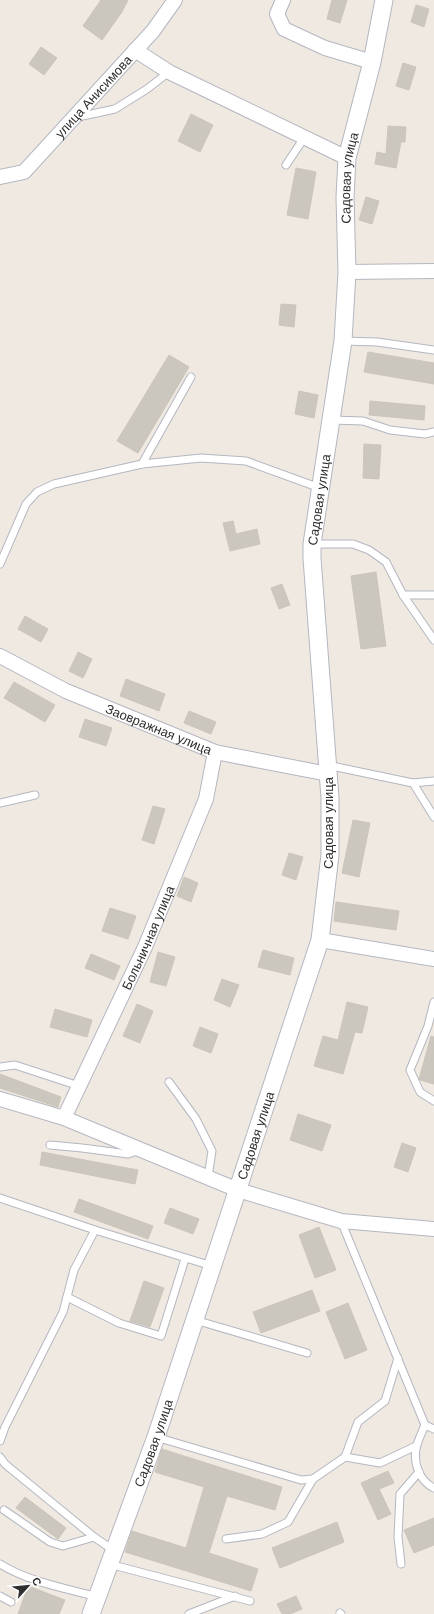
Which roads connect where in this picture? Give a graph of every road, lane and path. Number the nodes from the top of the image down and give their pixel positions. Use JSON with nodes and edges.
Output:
{"nodes":[{"id":1,"x":175,"y":0,"type":"edge"},
{"id":2,"x":283,"y":0,"type":"edge"},
{"id":3,"x":384,"y":0,"type":"edge"},
{"id":4,"x":135,"y":50,"type":"junction"},
{"id":5,"x":372,"y":62,"type":"junction"},
{"id":6,"x":169,"y":72,"type":"junction"},
{"id":7,"x":74,"y":117,"type":"junction"},
{"id":8,"x":304,"y":138,"type":"junction"},
{"id":9,"x":347,"y":158,"type":"junction"},
{"id":10,"x":286,"y":165,"type":"dead end"},
{"id":11,"x":0,"y":177,"type":"edge"},
{"id":12,"x":434,"y":271,"type":"edge"},
{"id":13,"x":347,"y":272,"type":"junction"},
{"id":14,"x":343,"y":340,"type":"junction"},
{"id":15,"x":434,"y":350,"type":"edge"},
{"id":16,"x":191,"y":376,"type":"dead end"},
{"id":17,"x":331,"y":420,"type":"junction"},
{"id":18,"x":434,"y":432,"type":"edge"},
{"id":19,"x":142,"y":464,"type":"junction"},
{"id":20,"x":320,"y":488,"type":"junction"},
{"id":21,"x":312,"y":544,"type":"junction"},
{"id":22,"x":0,"y":564,"type":"edge"},
{"id":23,"x":434,"y":594,"type":"edge"},
{"id":24,"x":403,"y":595,"type":"junction"},
{"id":25,"x":434,"y":640,"type":"edge"},
{"id":26,"x":0,"y":656,"type":"edge"},
{"id":27,"x":215,"y":752,"type":"junction"},
{"id":28,"x":327,"y":770,"type":"junction"},
{"id":29,"x":434,"y":782,"type":"edge"},
{"id":30,"x":413,"y":783,"type":"junction"},
{"id":31,"x":35,"y":795,"type":"dead end"},
{"id":32,"x":0,"y":803,"type":"edge"},
{"id":33,"x":434,"y":817,"type":"edge"},
{"id":34,"x":320,"y":940,"type":"junction"},
{"id":35,"x":434,"y":959,"type":"edge"},
{"id":36,"x":434,"y":1002,"type":"edge"},
{"id":37,"x":0,"y":1067,"type":"edge"},
{"id":38,"x":169,"y":1082,"type":"dead end"},
{"id":39,"x":79,"y":1086,"type":"junction"},
{"id":40,"x":0,"y":1099,"type":"edge"},
{"id":41,"x":434,"y":1101,"type":"edge"},
{"id":42,"x":64,"y":1118,"type":"junction"},
{"id":43,"x":50,"y":1146,"type":"dead end"},
{"id":44,"x":140,"y":1150,"type":"junction"},
{"id":45,"x":208,"y":1177,"type":"junction"},
{"id":46,"x":238,"y":1190,"type":"junction"},
{"id":47,"x":0,"y":1198,"type":"edge"},
{"id":48,"x":341,"y":1221,"type":"junction"},
{"id":49,"x":434,"y":1229,"type":"edge"},
{"id":50,"x":95,"y":1230,"type":"junction"},
{"id":51,"x":185,"y":1259,"type":"junction"},
{"id":52,"x":212,"y":1266,"type":"junction"},
{"id":53,"x":67,"y":1297,"type":"junction"},
{"id":54,"x":194,"y":1320,"type":"junction"},
{"id":55,"x":307,"y":1353,"type":"dead end"},
{"id":56,"x":398,"y":1357,"type":"junction"},
{"id":57,"x":2,"y":1424,"type":"edge"},
{"id":58,"x":425,"y":1425,"type":"junction"},
{"id":59,"x":434,"y":1429,"type":"edge"},
{"id":60,"x":156,"y":1437,"type":"junction"},
{"id":61,"x":0,"y":1441,"type":"edge"},
{"id":62,"x":416,"y":1446,"type":"junction"},
{"id":63,"x":0,"y":1457,"type":"edge"},
{"id":64,"x":345,"y":1457,"type":"junction"},
{"id":65,"x":419,"y":1472,"type":"junction"},
{"id":66,"x":313,"y":1479,"type":"junction"},
{"id":67,"x":434,"y":1488,"type":"edge"},
{"id":68,"x":4,"y":1510,"type":"dead end"},
{"id":69,"x":94,"y":1537,"type":"junction"},
{"id":70,"x":226,"y":1539,"type":"dead end"},
{"id":71,"x":111,"y":1557,"type":"junction"},
{"id":72,"x":0,"y":1564,"type":"edge"},
{"id":73,"x":401,"y":1564,"type":"dead end"},
{"id":74,"x":0,"y":1596,"type":"edge"},
{"id":75,"x":235,"y":1596,"type":"junction"},
{"id":76,"x":97,"y":1597,"type":"junction"},
{"id":77,"x":250,"y":1600,"type":"dead end"},
{"id":78,"x":11,"y":1602,"type":"dead end"},
{"id":79,"x":91,"y":1614,"type":"edge"},
{"id":80,"x":190,"y":1614,"type":"edge"}],
"edges":[{"from":1,"to":4,"type":"street","name":"улица Анисимова"},
{"from":2,"to":5,"type":"street"},
{"from":3,"to":5,"type":"street","name":"Садовая улица"},
{"from":4,"to":6,"type":"street"},
{"from":4,"to":7,"type":"street","name":"улица Анисимова"},
{"from":5,"to":9,"type":"street","name":"Садовая улица"},
{"from":6,"to":7,"type":"lane"},
{"from":6,"to":8,"type":"street"},
{"from":7,"to":11,"type":"street","name":"улица Анисимова"},
{"from":8,"to":9,"type":"street"},
{"from":8,"to":10,"type":"lane"},
{"from":9,"to":13,"type":"street","name":"Садовая улица"},
{"from":12,"to":13,"type":"street"},
{"from":13,"to":14,"type":"street","name":"Садовая улица"},
{"from":14,"to":15,"type":"lane"},
{"from":14,"to":17,"type":"street","name":"Садовая улица"},
{"from":16,"to":19,"type":"lane"},
{"from":17,"to":18,"type":"lane"},
{"from":17,"to":20,"type":"street","name":"Садовая улица"},
{"from":19,"to":20,"type":"lane"},
{"from":19,"to":22,"type":"lane"},
{"from":20,"to":21,"type":"street","name":"Садовая улица"},
{"from":21,"to":24,"type":"lane"},
{"from":21,"to":28,"type":"street","name":"Садовая улица"},
{"from":23,"to":24,"type":"lane"},
{"from":24,"to":25,"type":"lane"},
{"from":26,"to":27,"type":"street","name":"Заовражная улица"},
{"from":27,"to":28,"type":"street","name":"Заовражная улица"},
{"from":27,"to":39,"type":"street","name":"Больничная улица"},
{"from":28,"to":30,"type":"lane"},
{"from":28,"to":34,"type":"street","name":"Садовая улица"},
{"from":29,"to":30,"type":"lane"},
{"from":30,"to":33,"type":"lane"},
{"from":31,"to":32,"type":"lane"},
{"from":34,"to":35,"type":"street"},
{"from":34,"to":46,"type":"street","name":"Садовая улица"},
{"from":36,"to":41,"type":"lane"},
{"from":37,"to":39,"type":"lane"},
{"from":38,"to":45,"type":"lane"},
{"from":39,"to":42,"type":"street","name":"Больничная улица"},
{"from":40,"to":42,"type":"street"},
{"from":42,"to":44,"type":"street"},
{"from":43,"to":44,"type":"lane"},
{"from":44,"to":45,"type":"street"},
{"from":45,"to":46,"type":"street"},
{"from":46,"to":48,"type":"street"},
{"from":46,"to":52,"type":"street","name":"Садовая улица"},
{"from":47,"to":50,"type":"lane"},
{"from":48,"to":49,"type":"street"},
{"from":48,"to":56,"type":"lane"},
{"from":50,"to":51,"type":"lane"},
{"from":50,"to":53,"type":"lane"},
{"from":51,"to":52,"type":"lane"},
{"from":51,"to":53,"type":"lane"},
{"from":52,"to":54,"type":"street","name":"Садовая улица"},
{"from":53,"to":57,"type":"lane"},
{"from":54,"to":55,"type":"lane"},
{"from":54,"to":60,"type":"street","name":"Садовая улица"},
{"from":56,"to":58,"type":"lane"},
{"from":56,"to":64,"type":"lane"},
{"from":57,"to":61,"type":"lane"},
{"from":58,"to":59,"type":"lane"},
{"from":58,"to":62,"type":"lane"},
{"from":60,"to":66,"type":"lane"},
{"from":60,"to":71,"type":"street","name":"Садовая улица"},
{"from":62,"to":64,"type":"lane"},
{"from":62,"to":65,"type":"lane"},
{"from":63,"to":69,"type":"lane"},
{"from":64,"to":66,"type":"lane"},
{"from":65,"to":67,"type":"lane"},
{"from":65,"to":73,"type":"lane"},
{"from":66,"to":70,"type":"lane"},
{"from":68,"to":69,"type":"lane"},
{"from":69,"to":71,"type":"lane"},
{"from":71,"to":75,"type":"lane"},
{"from":71,"to":76,"type":"street","name":"Садовая улица"},
{"from":72,"to":76,"type":"lane"},
{"from":74,"to":78,"type":"lane"},
{"from":75,"to":77,"type":"lane"},
{"from":75,"to":80,"type":"lane"},
{"from":76,"to":79,"type":"street","name":"Садовая улица"}]}
